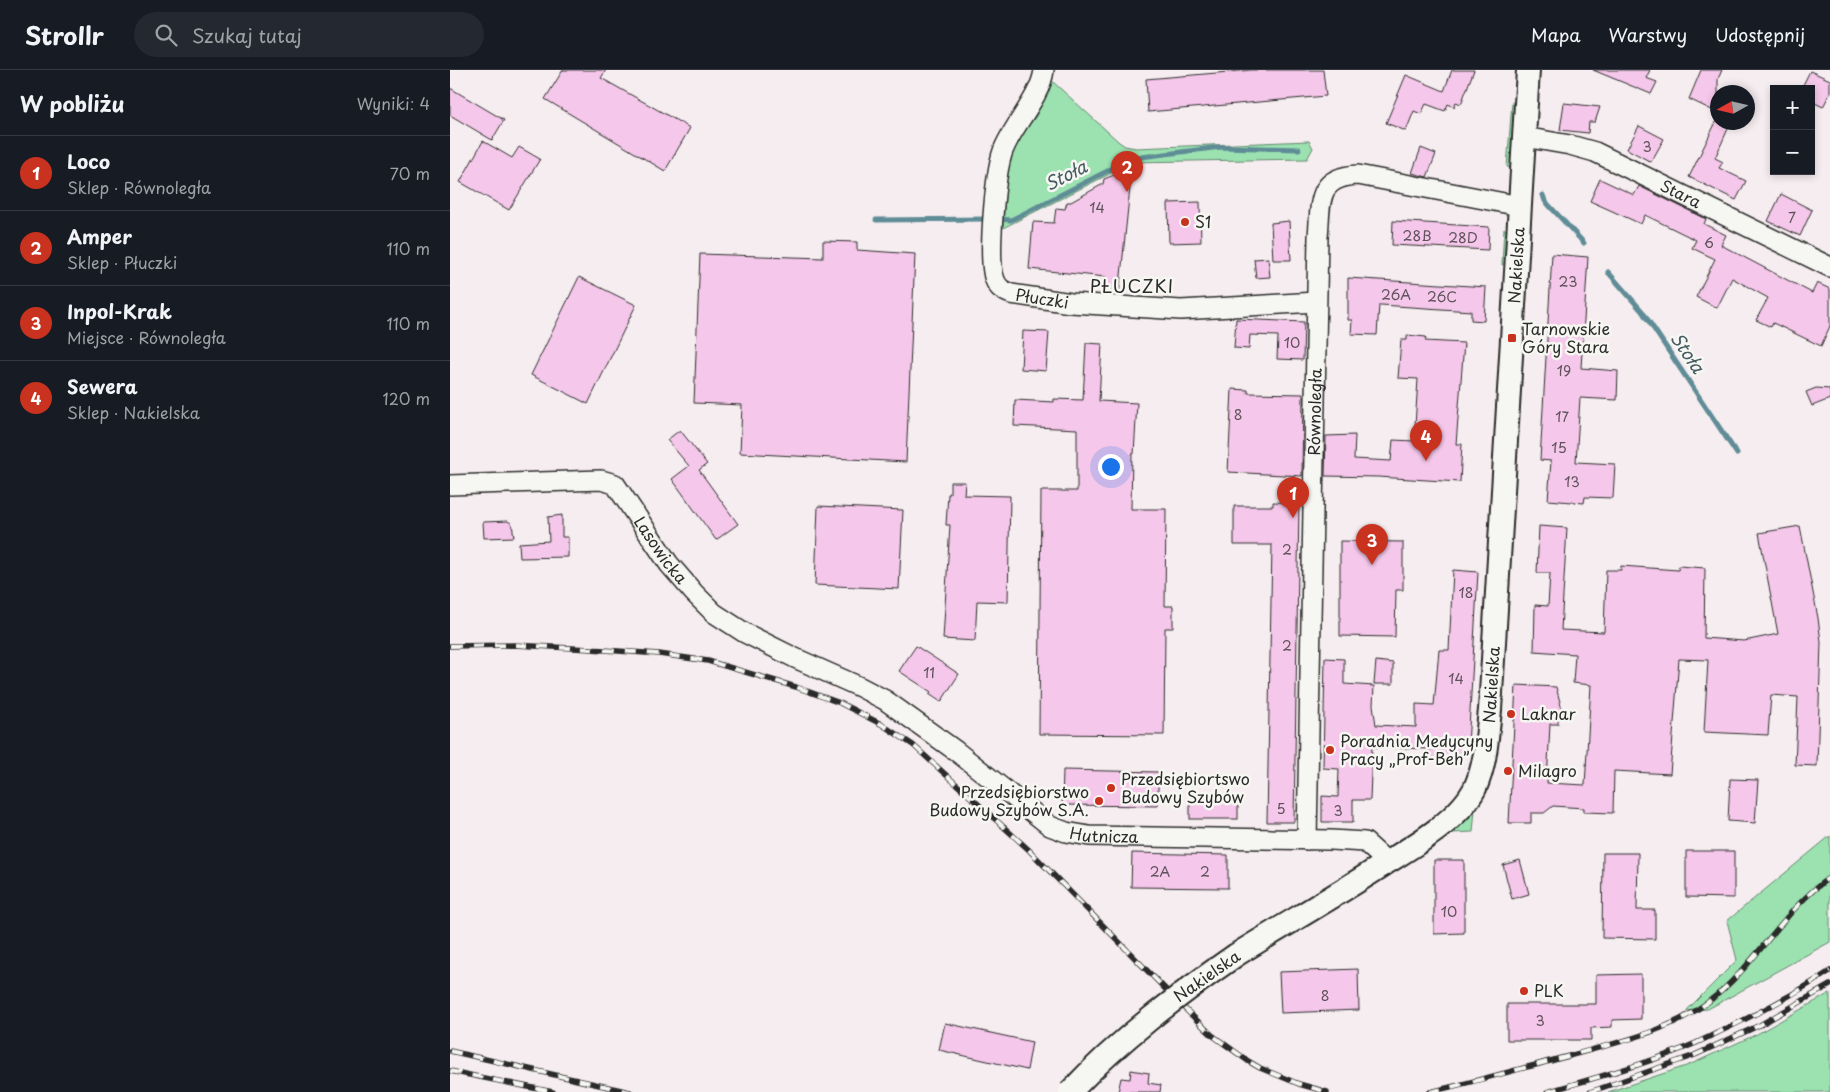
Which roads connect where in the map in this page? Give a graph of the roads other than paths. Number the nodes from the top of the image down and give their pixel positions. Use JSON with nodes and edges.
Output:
{"nodes":[{"id":1,"x":1044,"y":70,"type":"edge"},
{"id":2,"x":1528,"y":70,"type":"edge"},
{"id":3,"x":1524,"y":137,"type":"junction"},
{"id":4,"x":1520,"y":206,"type":"junction"},
{"id":5,"x":1830,"y":267,"type":"edge"},
{"id":6,"x":1316,"y":302,"type":"junction"},
{"id":7,"x":450,"y":485,"type":"edge"},
{"id":8,"x":860,"y":687,"type":"joint"},
{"id":9,"x":1307,"y":840,"type":"junction"},
{"id":10,"x":1387,"y":862,"type":"junction"},
{"id":11,"x":1070,"y":1092,"type":"edge"}],
"edges":[{"from":1,"to":6,"type":"street","name":"Płuczki"},
{"from":2,"to":3,"type":"street","name":"Nakielska"},
{"from":3,"to":4,"type":"street","name":"Nakielska"},
{"from":3,"to":5,"type":"street","name":"Stara"},
{"from":4,"to":6,"type":"street","name":"Równoległa"},
{"from":4,"to":10,"type":"street","name":"Nakielska"},
{"from":6,"to":9,"type":"street","name":"Równoległa"},
{"from":7,"to":8,"type":"street","name":"Lasowicka"},
{"from":8,"to":9,"type":"street","name":"Hutnicza"},
{"from":9,"to":10,"type":"street","name":"Hutnicza"},
{"from":10,"to":11,"type":"street","name":"Nakielska","bridge":true}]}
